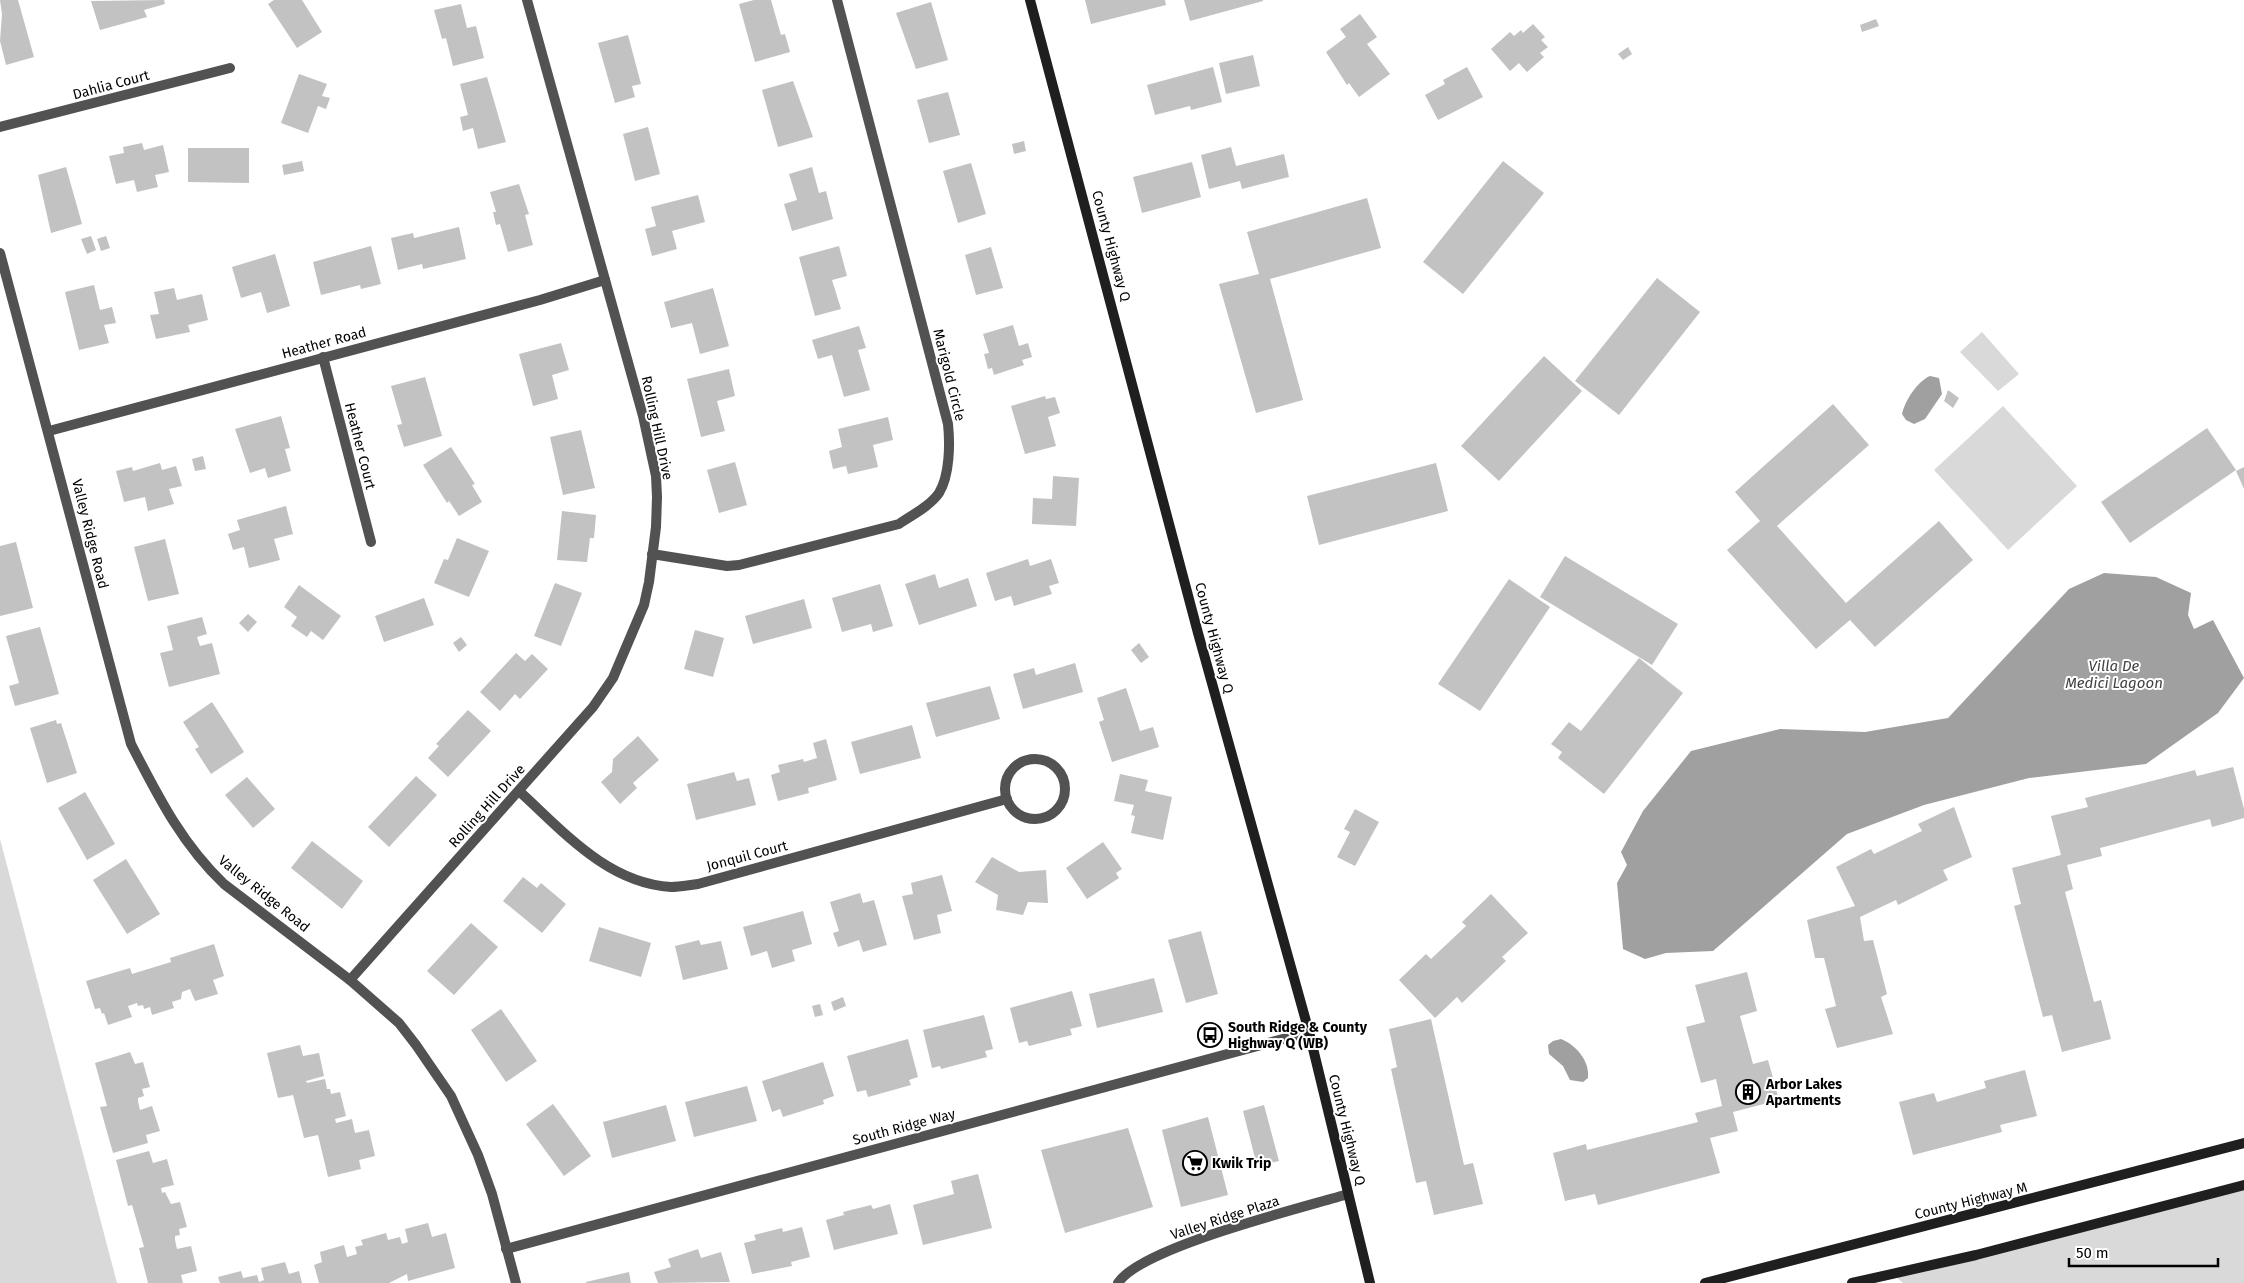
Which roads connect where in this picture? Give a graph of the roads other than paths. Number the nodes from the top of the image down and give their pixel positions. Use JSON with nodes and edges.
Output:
{"nodes":[{"id":1,"x":527,"y":0,"type":"edge"},
{"id":2,"x":836,"y":0,"type":"edge"},
{"id":3,"x":1030,"y":0,"type":"edge"},
{"id":4,"x":230,"y":68,"type":"dead end"},
{"id":5,"x":0,"y":127,"type":"edge"},
{"id":6,"x":0,"y":253,"type":"edge"},
{"id":7,"x":605,"y":280,"type":"junction"},
{"id":8,"x":323,"y":357,"type":"junction"},
{"id":9,"x":49,"y":431,"type":"junction"},
{"id":10,"x":371,"y":542,"type":"dead end"},
{"id":11,"x":652,"y":554,"type":"junction"},
{"id":12,"x":519,"y":791,"type":"junction"},
{"id":13,"x":1007,"y":798,"type":"junction"},
{"id":14,"x":350,"y":980,"type":"junction"},
{"id":15,"x":1309,"y":1032,"type":"junction"},
{"id":16,"x":2244,"y":1144,"type":"edge"},
{"id":17,"x":2244,"y":1185,"type":"edge"},
{"id":18,"x":1348,"y":1194,"type":"junction"},
{"id":19,"x":506,"y":1249,"type":"junction"},
{"id":20,"x":516,"y":1283,"type":"edge"},
{"id":21,"x":1118,"y":1283,"type":"edge"},
{"id":22,"x":1370,"y":1283,"type":"edge"},
{"id":23,"x":1705,"y":1283,"type":"edge"},
{"id":24,"x":1852,"y":1283,"type":"edge"}],
"edges":[{"from":1,"to":7,"type":"street","name":"Rolling Hill Drive"},
{"from":2,"to":11,"type":"street","name":"Marigold Circle"},
{"from":3,"to":15,"type":"main road","name":"County Highway Q"},
{"from":4,"to":5,"type":"street","name":"Dahlia Court"},
{"from":6,"to":9,"type":"street","name":"Valley Ridge Road"},
{"from":7,"to":8,"type":"street","name":"Heather Road"},
{"from":7,"to":11,"type":"street","name":"Rolling Hill Drive"},
{"from":8,"to":9,"type":"street","name":"Heather Road"},
{"from":8,"to":10,"type":"street","name":"Heather Court"},
{"from":9,"to":14,"type":"street","name":"Valley Ridge Road"},
{"from":11,"to":12,"type":"street","name":"Rolling Hill Drive"},
{"from":12,"to":13,"type":"street","name":"Jonquil Court"},
{"from":12,"to":14,"type":"street","name":"Rolling Hill Drive"},
{"from":13,"to":13,"type":"street"},
{"from":14,"to":19,"type":"street","name":"Valley Ridge Road"},
{"from":15,"to":18,"type":"main road","name":"County Highway Q"},
{"from":15,"to":19,"type":"street","name":"South Ridge Way"},
{"from":16,"to":23,"type":"main road","name":"County Highway M"},
{"from":17,"to":24,"type":"main road"},
{"from":18,"to":21,"type":"street","name":"Valley Ridge Plaza"},
{"from":18,"to":22,"type":"main road","name":"County Highway Q"},
{"from":19,"to":20,"type":"street","name":"Valley Ridge Road"}]}
